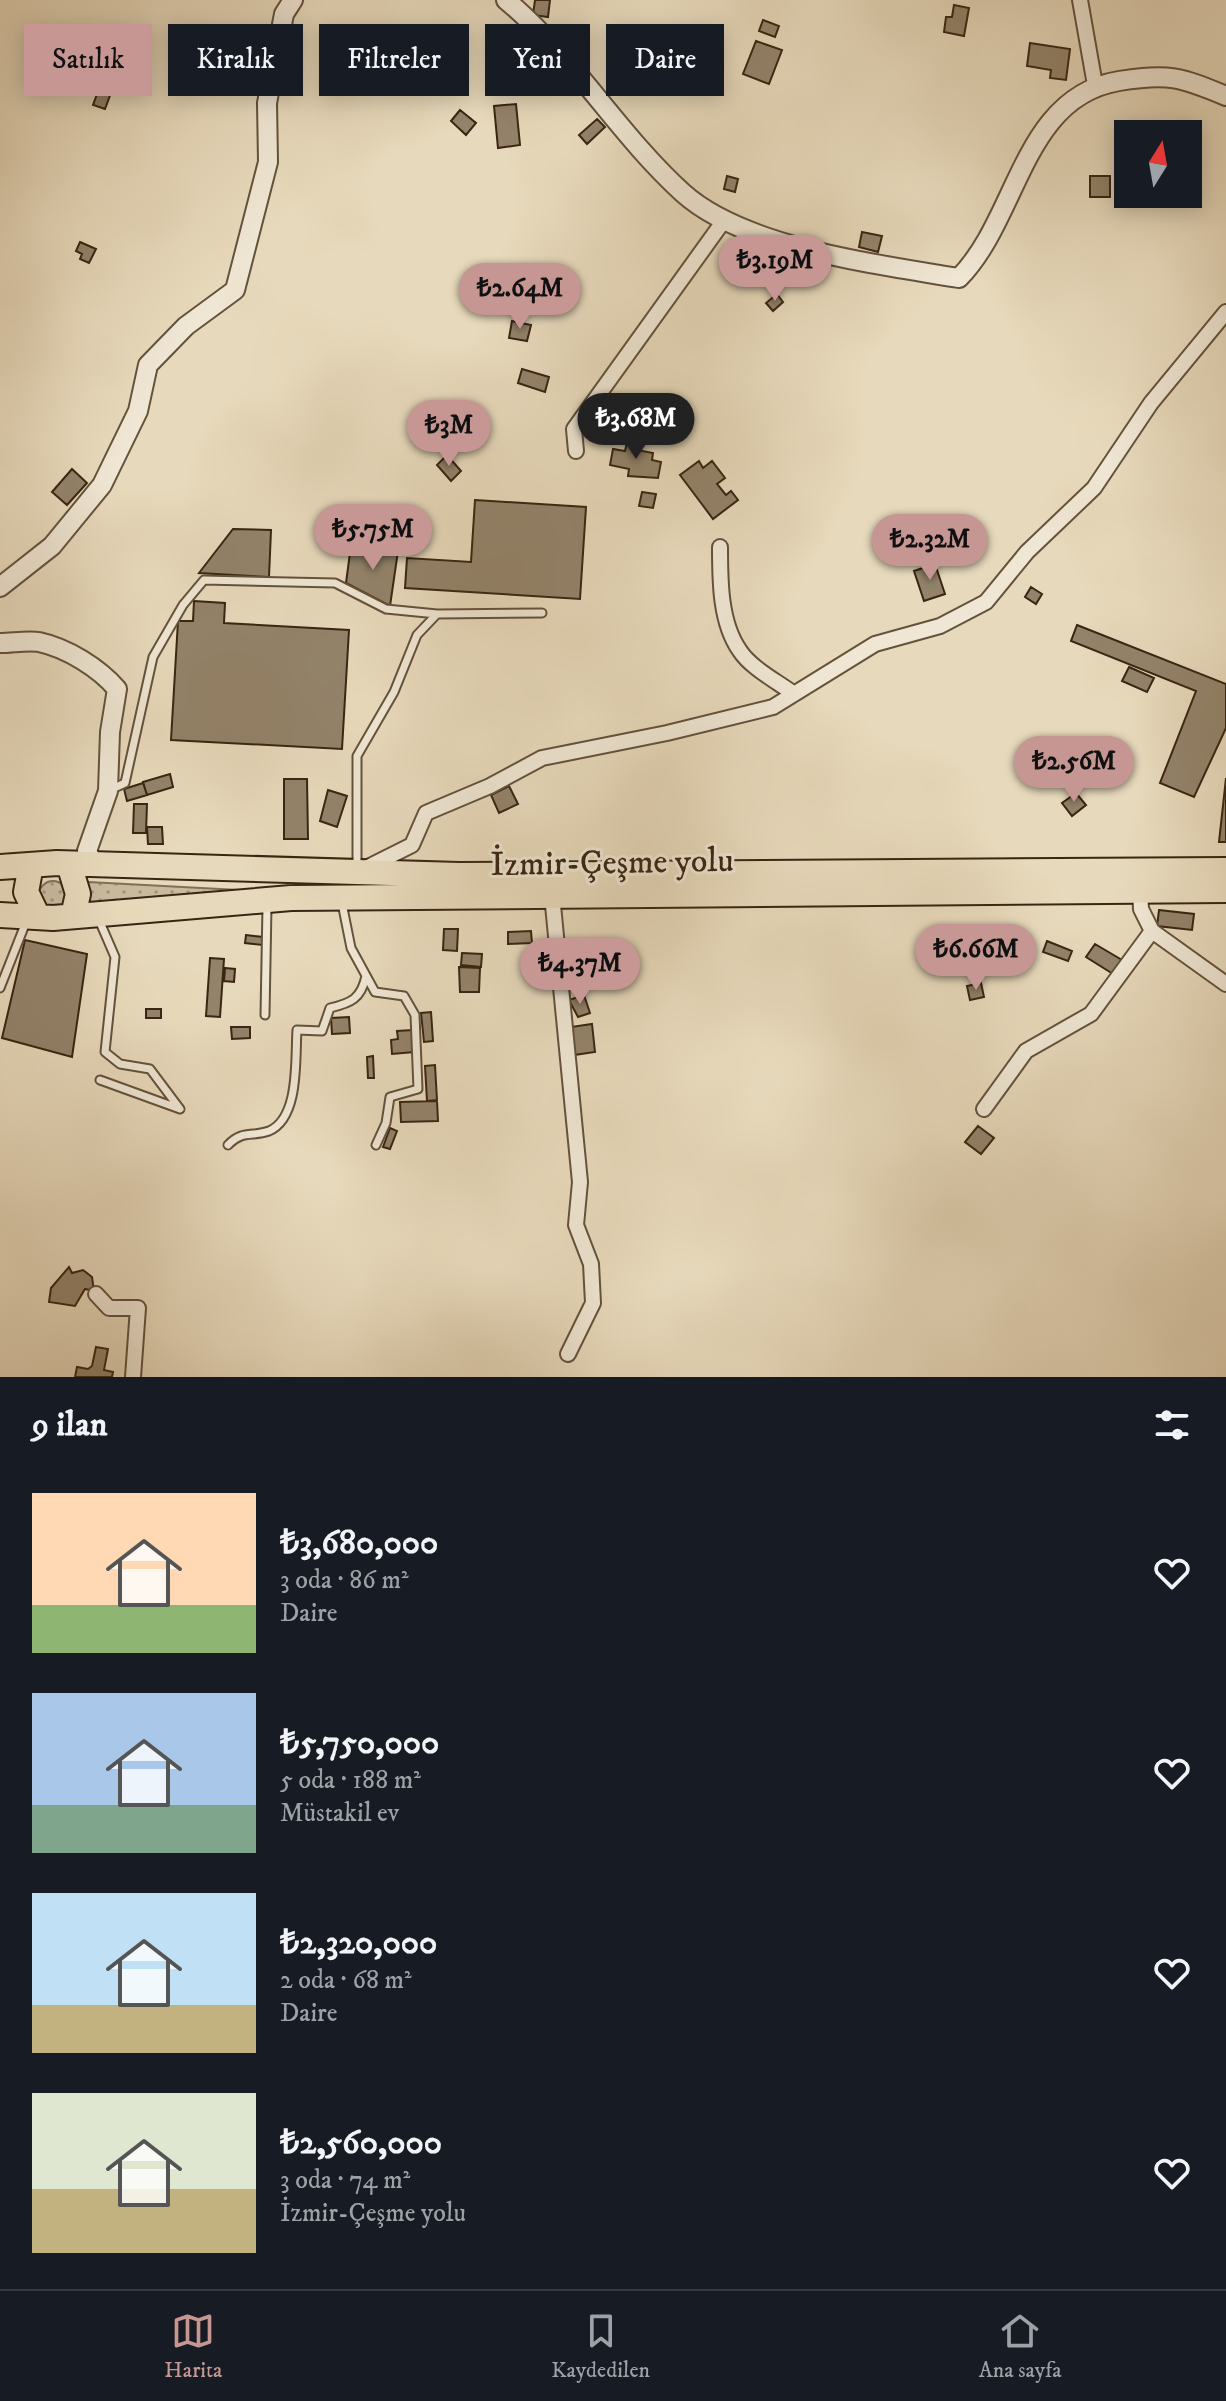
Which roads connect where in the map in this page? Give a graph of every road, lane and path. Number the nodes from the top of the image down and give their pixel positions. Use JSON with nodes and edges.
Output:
{"nodes":[{"id":1,"x":293,"y":0,"type":"edge"},
{"id":2,"x":506,"y":0,"type":"edge"},
{"id":3,"x":1080,"y":0,"type":"edge"},
{"id":4,"x":1095,"y":85,"type":"junction"},
{"id":5,"x":1226,"y":96,"type":"edge"},
{"id":6,"x":725,"y":219,"type":"junction"},
{"id":7,"x":1226,"y":312,"type":"edge"},
{"id":8,"x":576,"y":451,"type":"dead end"},
{"id":9,"x":720,"y":547,"type":"dead end"},
{"id":10,"x":0,"y":587,"type":"edge"},
{"id":11,"x":542,"y":613,"type":"dead end"},
{"id":12,"x":437,"y":614,"type":"junction"},
{"id":13,"x":0,"y":643,"type":"edge"},
{"id":14,"x":794,"y":694,"type":"junction"},
{"id":15,"x":108,"y":791,"type":"junction"},
{"id":16,"x":69,"y":864,"type":"junction"},
{"id":17,"x":31,"y":865,"type":"junction"},
{"id":18,"x":0,"y":867,"type":"edge"},
{"id":19,"x":95,"y":867,"type":"junction"},
{"id":20,"x":1226,"y":870,"type":"edge"},
{"id":21,"x":357,"y":873,"type":"junction"},
{"id":22,"x":1226,"y":890,"type":"edge"},
{"id":23,"x":1140,"y":891,"type":"junction"},
{"id":24,"x":552,"y":895,"type":"junction"},
{"id":25,"x":340,"y":897,"type":"junction"},
{"id":26,"x":267,"y":900,"type":"junction"},
{"id":27,"x":0,"y":915,"type":"edge"},
{"id":28,"x":85,"y":915,"type":"junction"},
{"id":29,"x":33,"y":917,"type":"junction"},
{"id":30,"x":1152,"y":931,"type":"junction"},
{"id":31,"x":366,"y":976,"type":"junction"},
{"id":32,"x":1226,"y":984,"type":"edge"},
{"id":33,"x":0,"y":988,"type":"edge"},
{"id":34,"x":265,"y":1015,"type":"dead end"},
{"id":35,"x":100,"y":1080,"type":"dead end"},
{"id":36,"x":984,"y":1109,"type":"dead end"},
{"id":37,"x":228,"y":1145,"type":"dead end"},
{"id":38,"x":376,"y":1145,"type":"dead end"},
{"id":39,"x":96,"y":1294,"type":"dead end"},
{"id":40,"x":568,"y":1354,"type":"dead end"},
{"id":41,"x":133,"y":1377,"type":"edge"}],
"edges":[{"from":1,"to":10,"type":"street"},
{"from":2,"to":6,"type":"street"},
{"from":3,"to":4,"type":"street"},
{"from":4,"to":5,"type":"street"},
{"from":4,"to":6,"type":"street"},
{"from":6,"to":8,"type":"street"},
{"from":7,"to":14,"type":"street"},
{"from":9,"to":14,"type":"street"},
{"from":11,"to":12,"type":"lane"},
{"from":12,"to":15,"type":"lane"},
{"from":12,"to":21,"type":"lane"},
{"from":13,"to":15,"type":"street"},
{"from":14,"to":21,"type":"street"},
{"from":15,"to":19,"type":"street"},
{"from":16,"to":17,"type":"highway","name":"İzmir-Çeşme yolu"},
{"from":16,"to":19,"type":"highway","name":"İzmir-Çeşme yolu"},
{"from":16,"to":28,"type":"highway"},
{"from":17,"to":18,"type":"highway","name":"İzmir-Çeşme yolu"},
{"from":17,"to":29,"type":"highway"},
{"from":19,"to":21,"type":"highway","name":"İzmir-Çeşme yolu"},
{"from":20,"to":21,"type":"highway","name":"İzmir-Çeşme yolu"},
{"from":22,"to":23,"type":"highway","name":"İzmir-Çeşme yolu"},
{"from":23,"to":24,"type":"highway","name":"İzmir-Çeşme yolu"},
{"from":23,"to":30,"type":"street"},
{"from":24,"to":25,"type":"highway","name":"İzmir-Çeşme yolu"},
{"from":24,"to":40,"type":"street"},
{"from":25,"to":26,"type":"highway","name":"İzmir-Çeşme yolu"},
{"from":25,"to":31,"type":"lane"},
{"from":26,"to":28,"type":"highway","name":"İzmir-Çeşme yolu"},
{"from":26,"to":34,"type":"lane"},
{"from":27,"to":29,"type":"highway","name":"İzmir-Çeşme yolu"},
{"from":28,"to":29,"type":"highway","name":"İzmir-Çeşme yolu"},
{"from":28,"to":35,"type":"lane"},
{"from":29,"to":33,"type":"lane"},
{"from":30,"to":32,"type":"street"},
{"from":30,"to":36,"type":"street"},
{"from":31,"to":37,"type":"lane"},
{"from":31,"to":38,"type":"lane"},
{"from":39,"to":41,"type":"street"}]}
